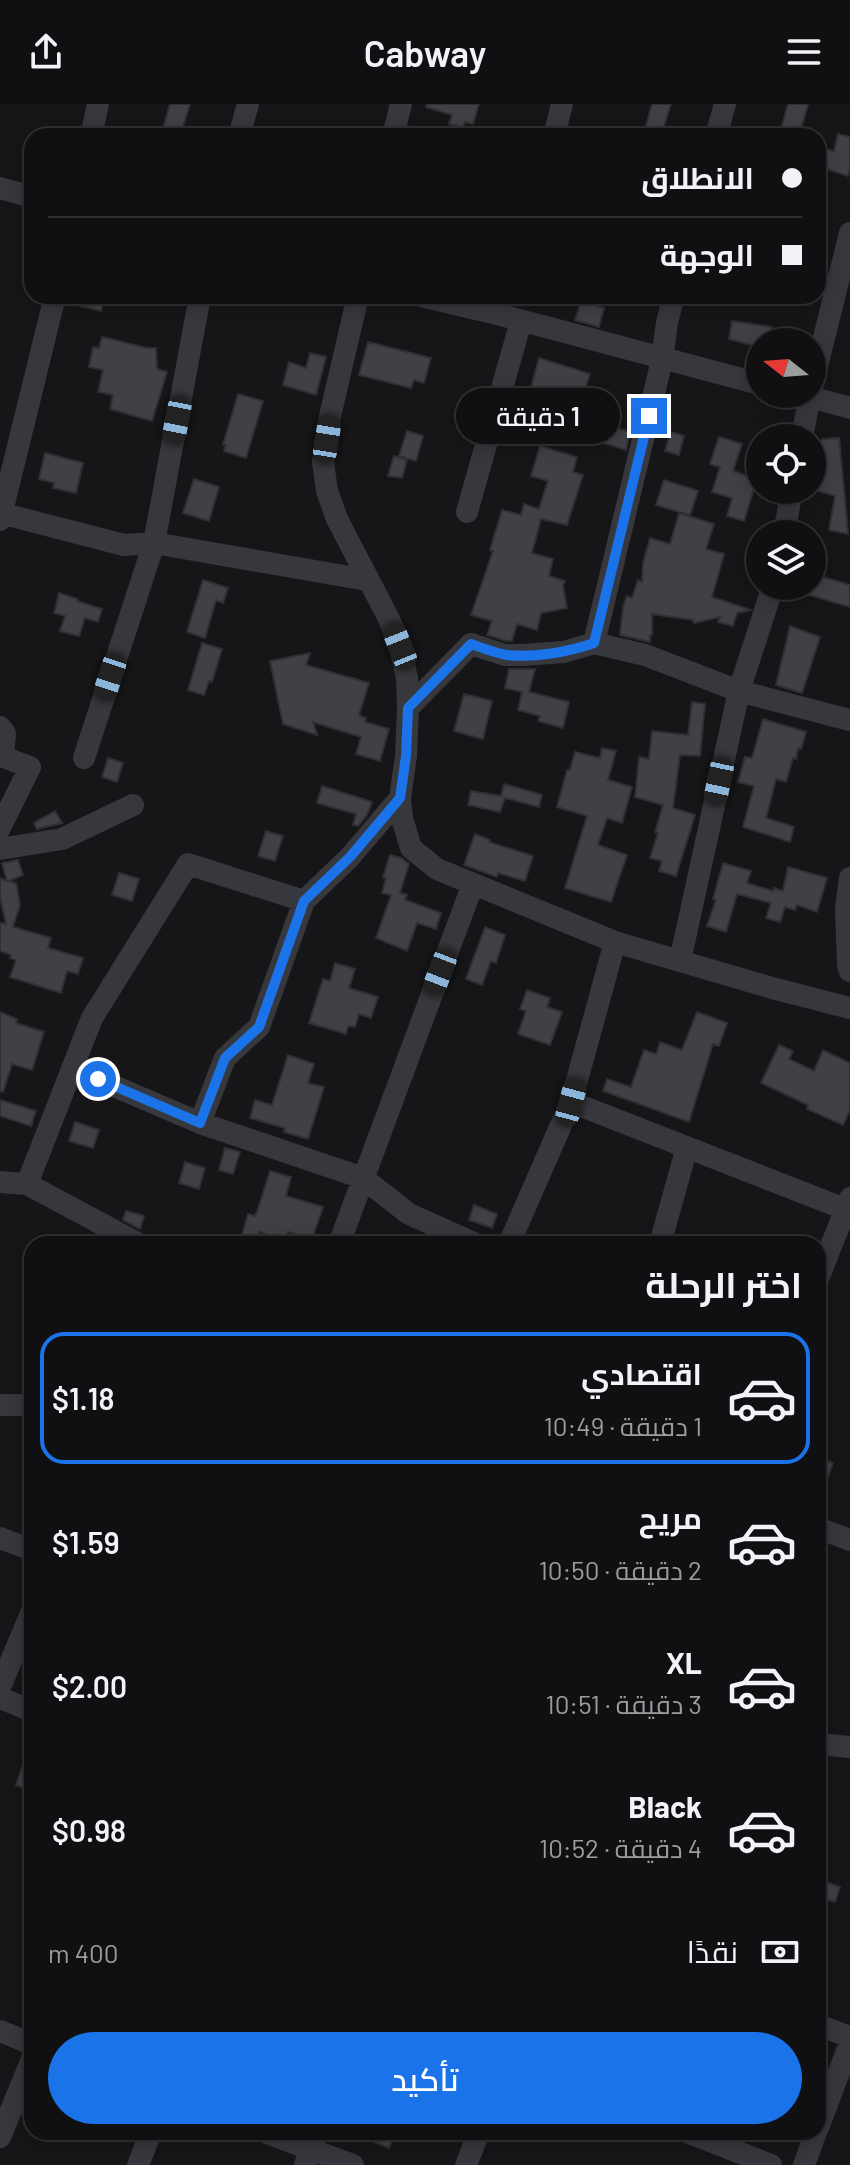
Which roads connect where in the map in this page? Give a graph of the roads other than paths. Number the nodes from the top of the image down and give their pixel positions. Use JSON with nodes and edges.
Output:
{"nodes":[{"id":1,"x":98,"y":104,"type":"edge"},
{"id":2,"x":248,"y":104,"type":"edge"},
{"id":3,"x":401,"y":104,"type":"edge"},
{"id":4,"x":562,"y":104,"type":"edge"},
{"id":5,"x":725,"y":104,"type":"edge"},
{"id":6,"x":93,"y":128,"type":"edge"},
{"id":7,"x":241,"y":128,"type":"edge"},
{"id":8,"x":395,"y":128,"type":"edge"},
{"id":9,"x":556,"y":128,"type":"edge"},
{"id":10,"x":718,"y":128,"type":"edge"},
{"id":11,"x":0,"y":188,"type":"edge"},
{"id":12,"x":24,"y":195,"type":"edge"},
{"id":13,"x":850,"y":233,"type":"edge"},
{"id":14,"x":53,"y":304,"type":"edge"},
{"id":15,"x":199,"y":304,"type":"edge"},
{"id":16,"x":356,"y":304,"type":"edge"},
{"id":17,"x":672,"y":304,"type":"edge"},
{"id":18,"x":500,"y":305,"type":"edge"},
{"id":19,"x":521,"y":321,"type":"junction"},
{"id":20,"x":825,"y":328,"type":"edge"},
{"id":21,"x":662,"y":360,"type":"junction"},
{"id":22,"x":746,"y":381,"type":"edge"},
{"id":23,"x":826,"y":399,"type":"edge"},
{"id":24,"x":850,"y":408,"type":"edge"},
{"id":25,"x":467,"y":512,"type":"dead end"},
{"id":26,"x":1,"y":515,"type":"edge"},
{"id":27,"x":154,"y":543,"type":"junction"},
{"id":28,"x":367,"y":580,"type":"junction"},
{"id":29,"x":768,"y":600,"type":"edge"},
{"id":30,"x":594,"y":643,"type":"junction"},
{"id":31,"x":739,"y":691,"type":"junction"},
{"id":32,"x":408,"y":708,"type":"junction"},
{"id":33,"x":850,"y":720,"type":"edge"},
{"id":34,"x":0,"y":727,"type":"edge"},
{"id":35,"x":84,"y":758,"type":"dead end"},
{"id":36,"x":400,"y":798,"type":"junction"},
{"id":37,"x":133,"y":805,"type":"dead end"},
{"id":38,"x":0,"y":828,"type":"edge"},
{"id":39,"x":0,"y":849,"type":"edge"},
{"id":40,"x":850,"y":878,"type":"edge"},
{"id":41,"x":473,"y":884,"type":"junction"},
{"id":42,"x":304,"y":901,"type":"junction"},
{"id":43,"x":615,"y":942,"type":"junction"},
{"id":44,"x":680,"y":961,"type":"junction"},
{"id":45,"x":850,"y":971,"type":"edge"},
{"id":46,"x":850,"y":1008,"type":"edge"},
{"id":47,"x":72,"y":1068,"type":"junction"},
{"id":48,"x":571,"y":1102,"type":"junction"},
{"id":49,"x":200,"y":1123,"type":"junction"},
{"id":50,"x":687,"y":1147,"type":"junction"},
{"id":51,"x":363,"y":1178,"type":"junction"},
{"id":52,"x":0,"y":1182,"type":"edge"},
{"id":53,"x":27,"y":1184,"type":"junction"},
{"id":54,"x":849,"y":1206,"type":"edge"},
{"id":55,"x":124,"y":1236,"type":"edge"},
{"id":56,"x":342,"y":1236,"type":"edge"},
{"id":57,"x":458,"y":1236,"type":"edge"},
{"id":58,"x":512,"y":1236,"type":"edge"},
{"id":59,"x":662,"y":1236,"type":"edge"},
{"id":60,"x":826,"y":1260,"type":"edge"},
{"id":61,"x":0,"y":1405,"type":"edge"},
{"id":62,"x":24,"y":1405,"type":"edge"},
{"id":63,"x":826,"y":1531,"type":"edge"},
{"id":64,"x":0,"y":1538,"type":"edge"},
{"id":65,"x":850,"y":1540,"type":"edge"},
{"id":66,"x":24,"y":1547,"type":"edge"},
{"id":67,"x":24,"y":1630,"type":"edge"},
{"id":68,"x":0,"y":1687,"type":"edge"},
{"id":69,"x":0,"y":1698,"type":"edge"},
{"id":70,"x":24,"y":1708,"type":"edge"},
{"id":71,"x":826,"y":1745,"type":"edge"},
{"id":72,"x":850,"y":1747,"type":"edge"},
{"id":73,"x":826,"y":2029,"type":"edge"},
{"id":74,"x":0,"y":2031,"type":"edge"},
{"id":75,"x":850,"y":2040,"type":"edge"},
{"id":76,"x":24,"y":2041,"type":"edge"},
{"id":77,"x":24,"y":2078,"type":"edge"},
{"id":78,"x":826,"y":2105,"type":"edge"},
{"id":79,"x":0,"y":2137,"type":"edge"},
{"id":80,"x":148,"y":2140,"type":"edge"},
{"id":81,"x":286,"y":2140,"type":"edge"},
{"id":82,"x":476,"y":2140,"type":"edge"},
{"id":83,"x":707,"y":2140,"type":"edge"},
{"id":84,"x":813,"y":2140,"type":"edge"},
{"id":85,"x":311,"y":2149,"type":"edge"},
{"id":86,"x":138,"y":2165,"type":"edge"},
{"id":87,"x":353,"y":2165,"type":"edge"},
{"id":88,"x":466,"y":2165,"type":"edge"},
{"id":89,"x":771,"y":2165,"type":"edge"},
{"id":90,"x":804,"y":2165,"type":"edge"}],
"edges":[{"from":1,"to":6,"type":"street"},
{"from":2,"to":7,"type":"street"},
{"from":3,"to":8,"type":"street"},
{"from":4,"to":9,"type":"street"},
{"from":5,"to":10,"type":"street"},
{"from":11,"to":12,"type":"street"},
{"from":13,"to":20,"type":"street"},
{"from":14,"to":26,"type":"street"},
{"from":15,"to":27,"type":"street"},
{"from":16,"to":28,"type":"street"},
{"from":17,"to":21,"type":"street"},
{"from":18,"to":19,"type":"street"},
{"from":19,"to":21,"type":"street"},
{"from":19,"to":25,"type":"street"},
{"from":21,"to":22,"type":"street"},
{"from":21,"to":30,"type":"street"},
{"from":23,"to":24,"type":"street"},
{"from":26,"to":27,"type":"street"},
{"from":27,"to":28,"type":"street"},
{"from":27,"to":35,"type":"street"},
{"from":28,"to":32,"type":"street"},
{"from":29,"to":31,"type":"street"},
{"from":30,"to":31,"type":"street"},
{"from":30,"to":32,"type":"street"},
{"from":31,"to":33,"type":"street"},
{"from":31,"to":44,"type":"street"},
{"from":32,"to":36,"type":"street"},
{"from":34,"to":38,"type":"street"},
{"from":36,"to":41,"type":"street"},
{"from":36,"to":42,"type":"street"},
{"from":37,"to":39,"type":"street"},
{"from":40,"to":45,"type":"street"},
{"from":41,"to":43,"type":"street"},
{"from":41,"to":51,"type":"street"},
{"from":42,"to":47,"type":"street"},
{"from":42,"to":49,"type":"street"},
{"from":43,"to":44,"type":"street"},
{"from":43,"to":48,"type":"street"},
{"from":44,"to":46,"type":"street"},
{"from":47,"to":49,"type":"street"},
{"from":47,"to":53,"type":"street"},
{"from":48,"to":50,"type":"street"},
{"from":48,"to":58,"type":"street"},
{"from":49,"to":51,"type":"street"},
{"from":50,"to":54,"type":"street"},
{"from":50,"to":59,"type":"street"},
{"from":51,"to":56,"type":"street"},
{"from":51,"to":57,"type":"street"},
{"from":52,"to":53,"type":"street"},
{"from":53,"to":55,"type":"street"},
{"from":54,"to":60,"type":"street"},
{"from":61,"to":62,"type":"street"},
{"from":63,"to":65,"type":"street"},
{"from":64,"to":66,"type":"street"},
{"from":67,"to":68,"type":"street"},
{"from":69,"to":70,"type":"street"},
{"from":71,"to":72,"type":"street"},
{"from":73,"to":75,"type":"street"},
{"from":74,"to":76,"type":"street"},
{"from":75,"to":78,"type":"street"},
{"from":77,"to":79,"type":"street"},
{"from":80,"to":86,"type":"street"},
{"from":81,"to":85,"type":"street"},
{"from":82,"to":88,"type":"street"},
{"from":83,"to":89,"type":"street"},
{"from":84,"to":90,"type":"street"},
{"from":85,"to":87,"type":"street"}]}
